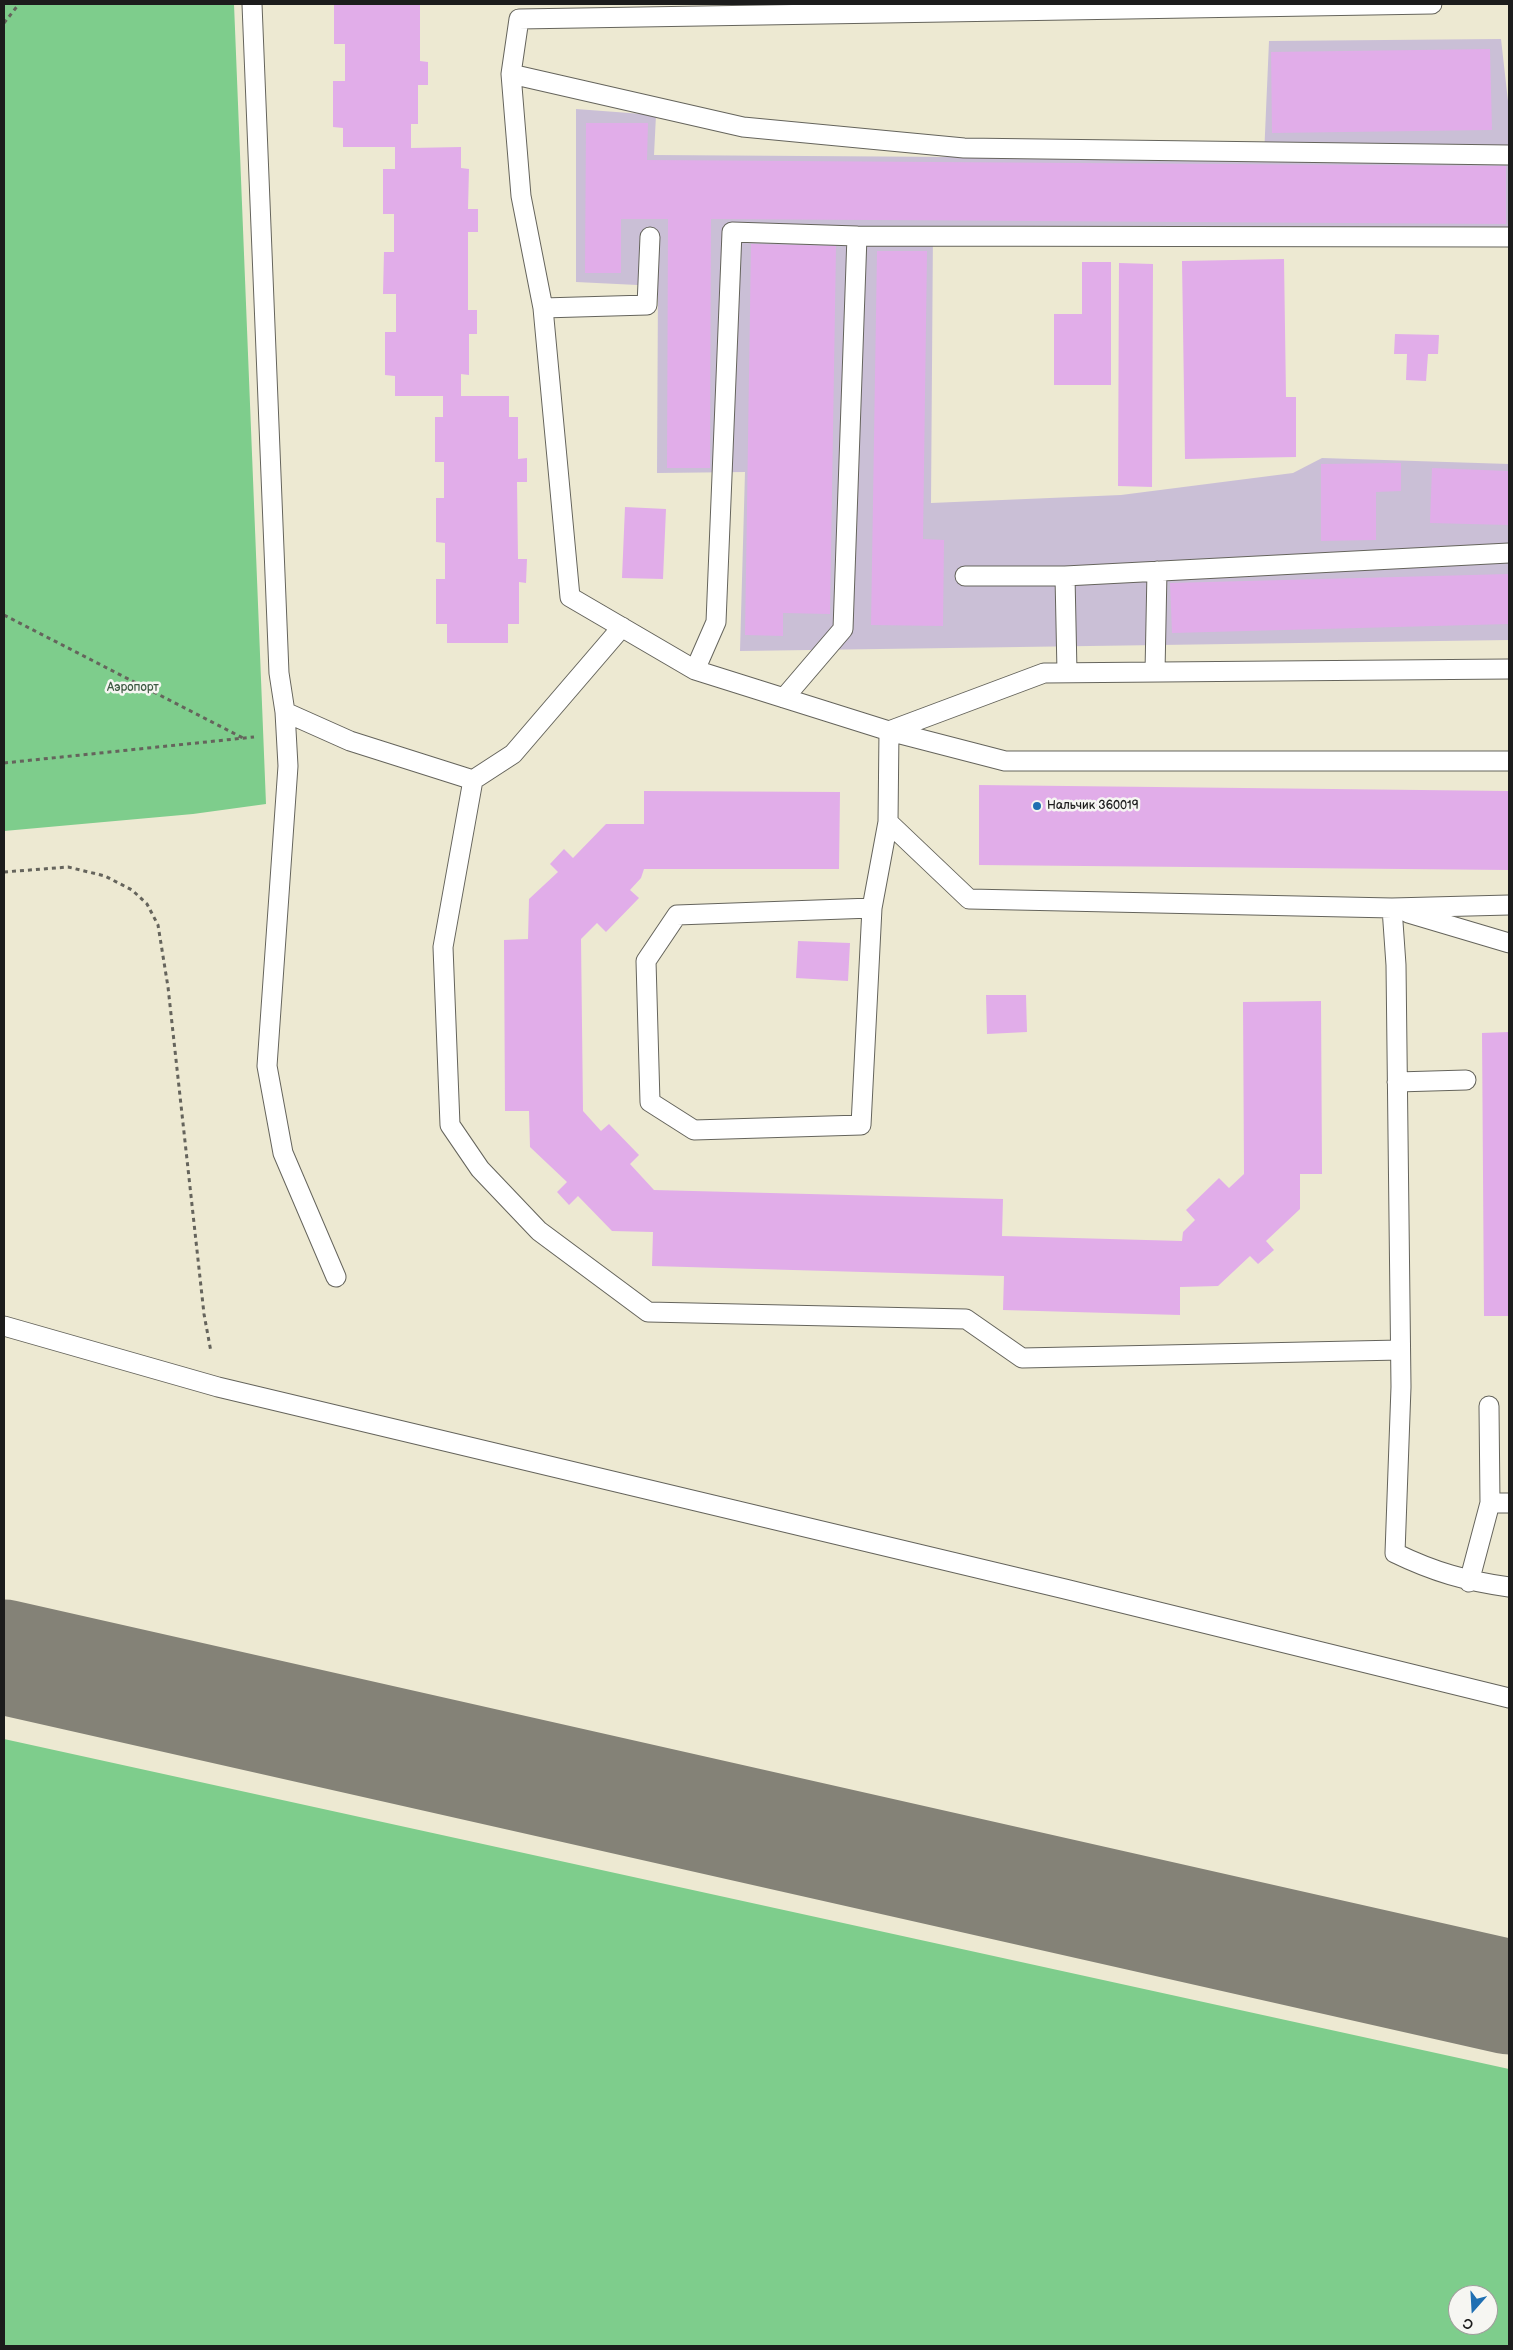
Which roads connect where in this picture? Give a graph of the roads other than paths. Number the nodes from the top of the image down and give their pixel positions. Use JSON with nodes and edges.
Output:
{"nodes":[{"id":1,"x":252,"y":4,"type":"edge"},
{"id":2,"x":1432,"y":4,"type":"edge"},
{"id":3,"x":519,"y":11,"type":"edge"},
{"id":4,"x":511,"y":74,"type":"junction"},
{"id":5,"x":1509,"y":155,"type":"edge"},
{"id":6,"x":857,"y":236,"type":"junction"},
{"id":7,"x":650,"y":237,"type":"dead end"},
{"id":8,"x":1509,"y":237,"type":"edge"},
{"id":9,"x":543,"y":308,"type":"junction"},
{"id":10,"x":1509,"y":553,"type":"edge"},
{"id":11,"x":1157,"y":571,"type":"junction"},
{"id":12,"x":965,"y":576,"type":"dead end"},
{"id":13,"x":1065,"y":576,"type":"junction"},
{"id":14,"x":622,"y":627,"type":"junction"},
{"id":15,"x":1509,"y":669,"type":"edge"},
{"id":16,"x":696,"y":670,"type":"junction"},
{"id":17,"x":1067,"y":672,"type":"junction"},
{"id":18,"x":1155,"y":672,"type":"junction"},
{"id":19,"x":784,"y":698,"type":"junction"},
{"id":20,"x":285,"y":712,"type":"junction"},
{"id":21,"x":889,"y":731,"type":"junction"},
{"id":22,"x":1509,"y":761,"type":"edge"},
{"id":23,"x":473,"y":780,"type":"junction"},
{"id":24,"x":888,"y":822,"type":"junction"},
{"id":25,"x":1509,"y":905,"type":"edge"},
{"id":26,"x":872,"y":908,"type":"junction"},
{"id":27,"x":1392,"y":908,"type":"junction"},
{"id":28,"x":1509,"y":943,"type":"edge"},
{"id":29,"x":1466,"y":1080,"type":"dead end"},
{"id":30,"x":1398,"y":1082,"type":"junction"},
{"id":31,"x":336,"y":1277,"type":"dead end"},
{"id":32,"x":4,"y":1326,"type":"edge"},
{"id":33,"x":1400,"y":1350,"type":"junction"},
{"id":34,"x":1489,"y":1406,"type":"dead end"},
{"id":35,"x":1490,"y":1503,"type":"junction"},
{"id":36,"x":1509,"y":1503,"type":"edge"},
{"id":37,"x":1469,"y":1582,"type":"junction"},
{"id":38,"x":1509,"y":1587,"type":"edge"},
{"id":39,"x":1509,"y":1698,"type":"edge"}],
"edges":[{"from":1,"to":20,"type":"lane"},
{"from":2,"to":3,"type":"lane"},
{"from":3,"to":4,"type":"lane"},
{"from":4,"to":5,"type":"lane"},
{"from":4,"to":9,"type":"lane"},
{"from":6,"to":8,"type":"lane"},
{"from":6,"to":16,"type":"lane"},
{"from":6,"to":19,"type":"lane"},
{"from":7,"to":9,"type":"lane"},
{"from":9,"to":14,"type":"lane"},
{"from":10,"to":11,"type":"lane"},
{"from":11,"to":13,"type":"lane"},
{"from":11,"to":18,"type":"lane"},
{"from":12,"to":13,"type":"lane"},
{"from":13,"to":17,"type":"lane"},
{"from":14,"to":16,"type":"lane"},
{"from":14,"to":23,"type":"lane"},
{"from":15,"to":18,"type":"lane"},
{"from":16,"to":19,"type":"lane"},
{"from":17,"to":18,"type":"lane"},
{"from":17,"to":21,"type":"lane"},
{"from":19,"to":21,"type":"lane"},
{"from":20,"to":23,"type":"lane"},
{"from":20,"to":31,"type":"lane"},
{"from":21,"to":22,"type":"lane"},
{"from":21,"to":24,"type":"lane"},
{"from":23,"to":33,"type":"lane"},
{"from":24,"to":26,"type":"lane"},
{"from":24,"to":27,"type":"lane"},
{"from":25,"to":27,"type":"lane"},
{"from":26,"to":26,"type":"lane"},
{"from":27,"to":28,"type":"lane"},
{"from":27,"to":30,"type":"lane"},
{"from":29,"to":30,"type":"lane"},
{"from":30,"to":33,"type":"lane"},
{"from":32,"to":39,"type":"lane"},
{"from":33,"to":37,"type":"lane"},
{"from":34,"to":35,"type":"lane"},
{"from":35,"to":36,"type":"lane"},
{"from":35,"to":37,"type":"lane"},
{"from":37,"to":38,"type":"lane"}]}
